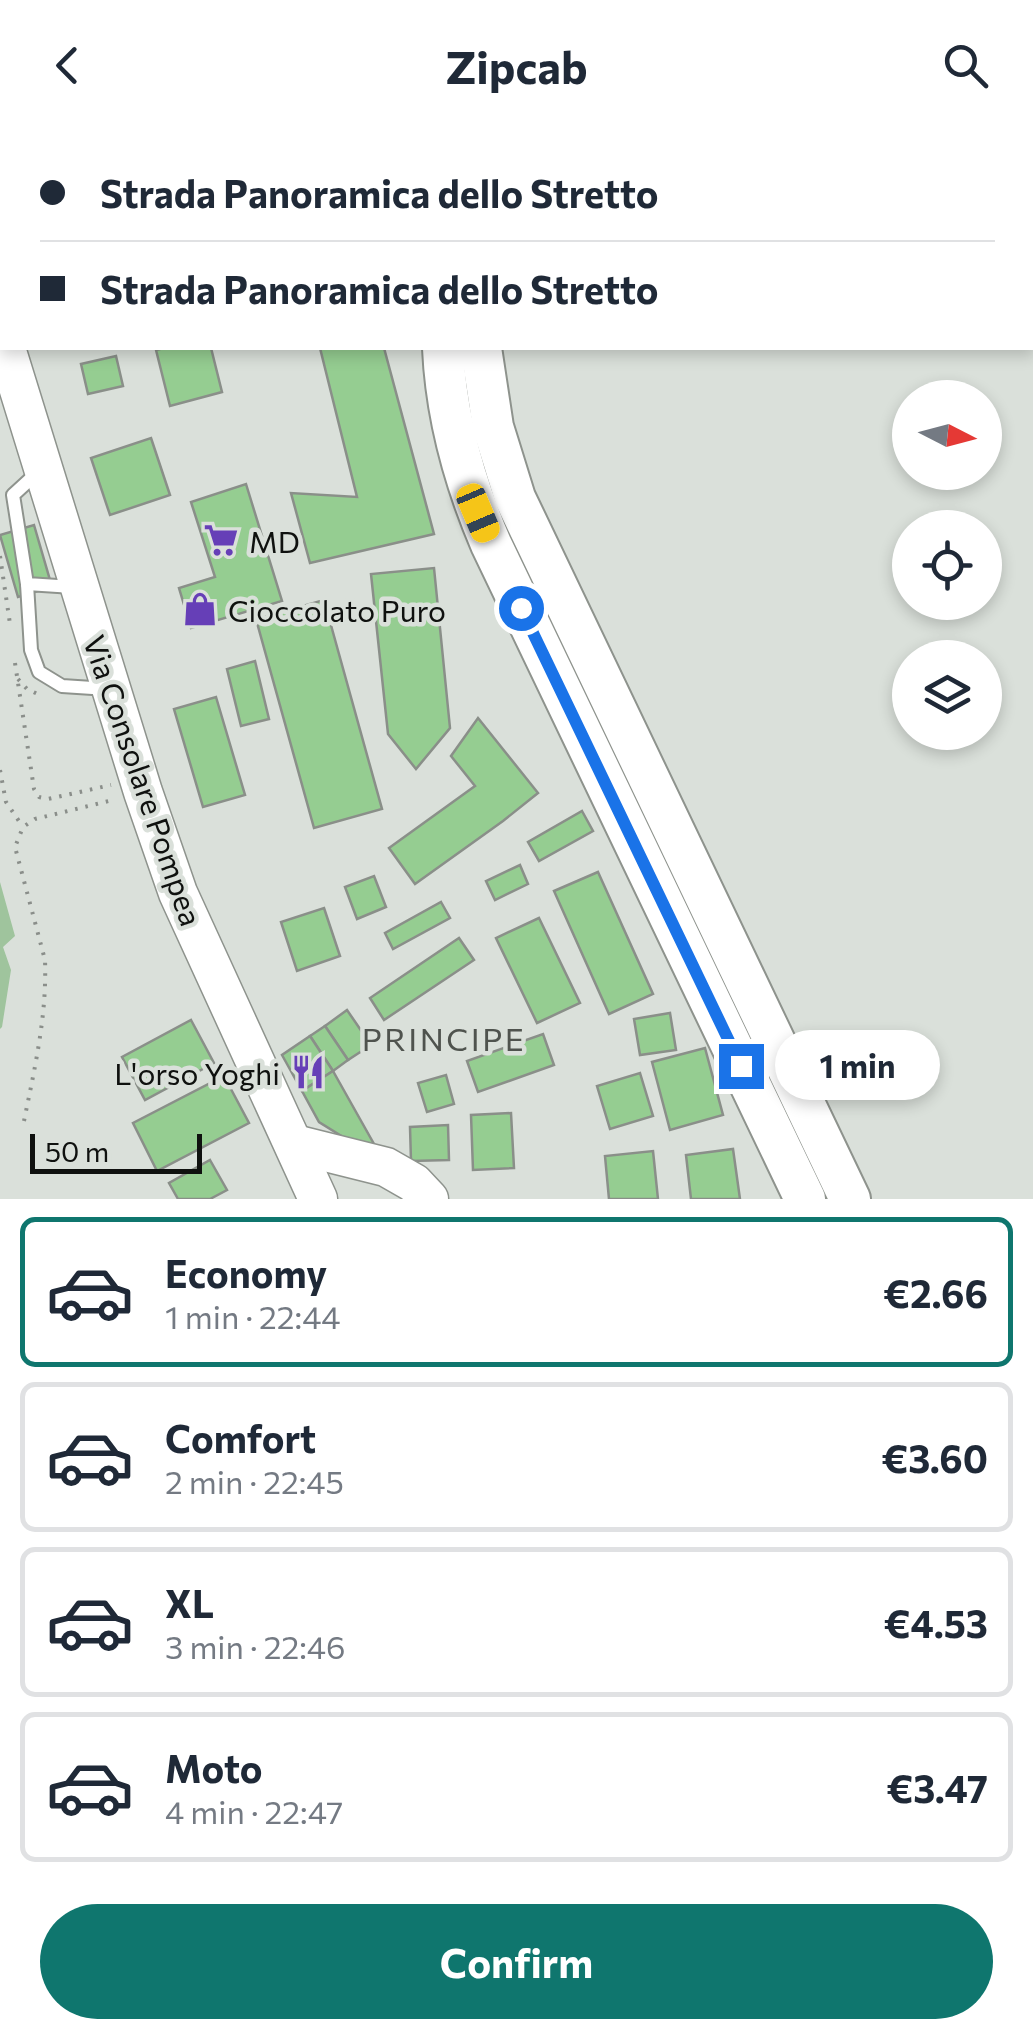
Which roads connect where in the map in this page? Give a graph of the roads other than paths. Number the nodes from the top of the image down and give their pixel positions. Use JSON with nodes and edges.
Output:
{"nodes":[{"id":1,"x":7,"y":350,"type":"edge"},
{"id":2,"x":443,"y":350,"type":"edge"},
{"id":3,"x":481,"y":350,"type":"edge"},
{"id":4,"x":43,"y":468,"type":"junction"},
{"id":5,"x":26,"y":584,"type":"junction"},
{"id":6,"x":80,"y":588,"type":"junction"},
{"id":7,"x":111,"y":689,"type":"junction"},
{"id":8,"x":294,"y":1144,"type":"junction"},
{"id":9,"x":318,"y":1199,"type":"edge"},
{"id":10,"x":429,"y":1199,"type":"edge"},
{"id":11,"x":805,"y":1199,"type":"edge"},
{"id":12,"x":850,"y":1199,"type":"edge"}],
"edges":[{"from":1,"to":4,"type":"main road","name":"Via Consolare Pompea"},
{"from":2,"to":11,"type":"main road"},
{"from":3,"to":12,"type":"main road"},
{"from":4,"to":5,"type":"lane"},
{"from":4,"to":6,"type":"main road","name":"Via Consolare Pompea"},
{"from":5,"to":6,"type":"lane"},
{"from":5,"to":7,"type":"lane"},
{"from":6,"to":7,"type":"main road","name":"Via Consolare Pompea"},
{"from":7,"to":8,"type":"main road","name":"Via Consolare Pompea"},
{"from":8,"to":9,"type":"main road","name":"Via Consolare Pompea"},
{"from":8,"to":10,"type":"main road"}]}
